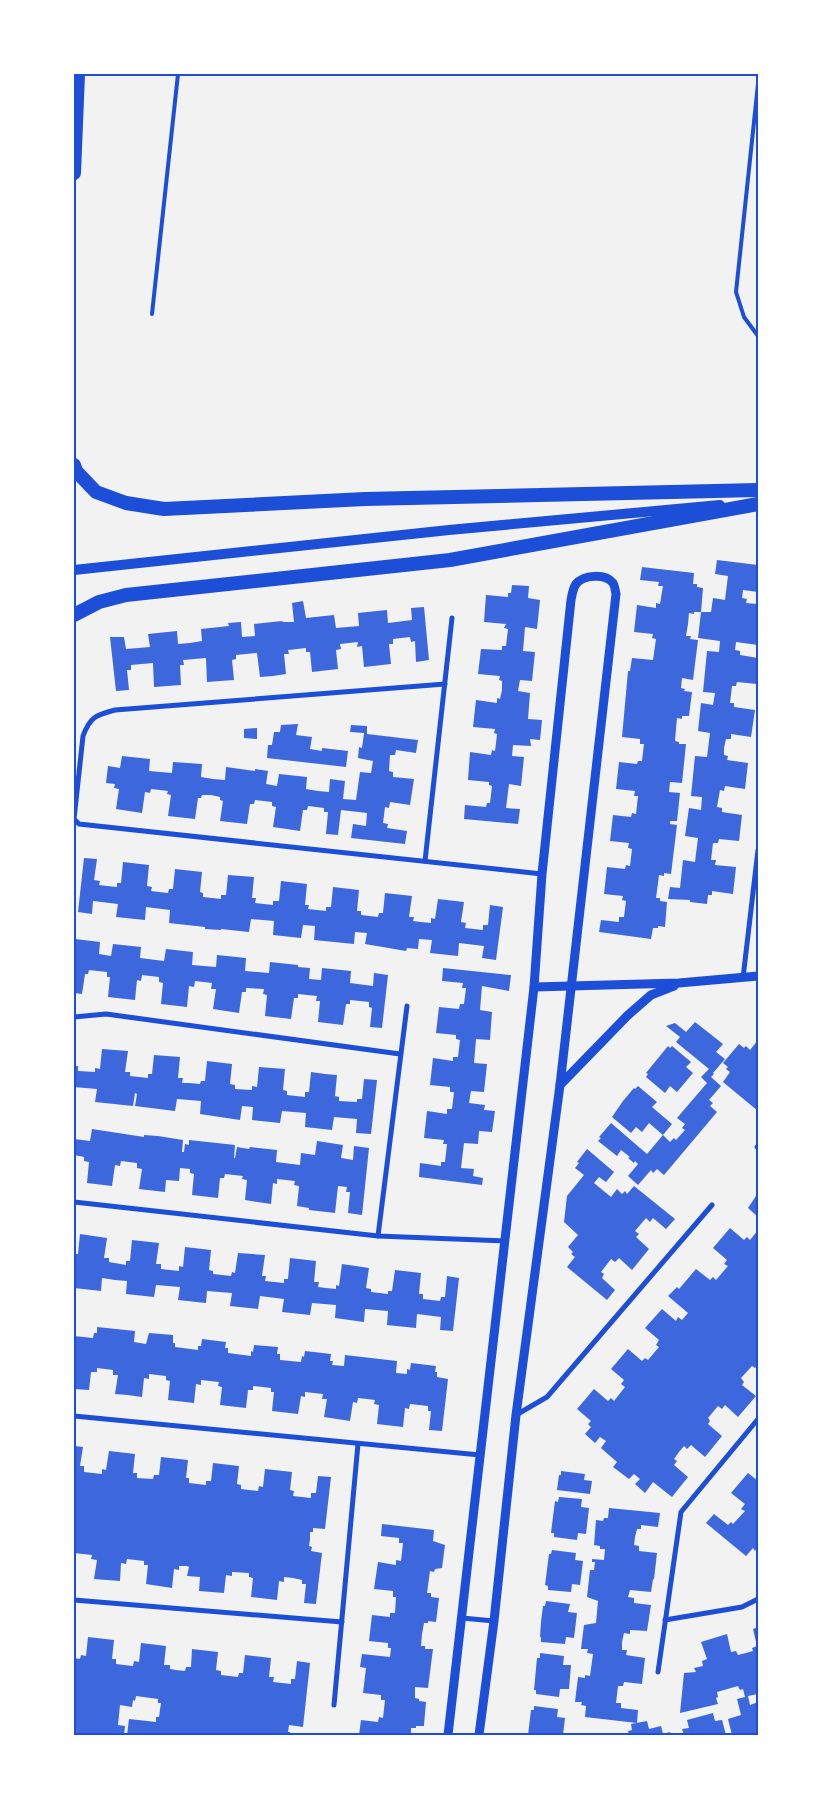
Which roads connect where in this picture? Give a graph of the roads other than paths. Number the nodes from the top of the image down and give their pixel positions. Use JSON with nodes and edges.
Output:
{"nodes":[{"id":1,"x":78,"y":74,"type":"edge"},
{"id":2,"x":178,"y":74,"type":"edge"},
{"id":3,"x":758,"y":84,"type":"edge"},
{"id":4,"x":74,"y":173,"type":"edge"},
{"id":5,"x":152,"y":314,"type":"dead end"},
{"id":6,"x":758,"y":336,"type":"edge"},
{"id":7,"x":74,"y":465,"type":"edge"},
{"id":8,"x":758,"y":490,"type":"edge"},
{"id":9,"x":758,"y":503,"type":"edge"},
{"id":10,"x":74,"y":570,"type":"edge"},
{"id":11,"x":74,"y":615,"type":"edge"},
{"id":12,"x":452,"y":618,"type":"dead end"},
{"id":13,"x":445,"y":684,"type":"junction"},
{"id":14,"x":758,"y":850,"type":"edge"},
{"id":15,"x":425,"y":861,"type":"junction"},
{"id":16,"x":542,"y":874,"type":"junction"},
{"id":17,"x":758,"y":976,"type":"edge"},
{"id":18,"x":743,"y":978,"type":"junction"},
{"id":19,"x":679,"y":983,"type":"junction"},
{"id":20,"x":534,"y":987,"type":"junction"},
{"id":21,"x":570,"y":987,"type":"junction"},
{"id":22,"x":407,"y":1006,"type":"dead end"},
{"id":23,"x":74,"y":1017,"type":"edge"},
{"id":24,"x":400,"y":1054,"type":"junction"},
{"id":25,"x":560,"y":1085,"type":"junction"},
{"id":26,"x":74,"y":1202,"type":"edge"},
{"id":27,"x":712,"y":1205,"type":"dead end"},
{"id":28,"x":378,"y":1236,"type":"junction"},
{"id":29,"x":506,"y":1241,"type":"junction"},
{"id":30,"x":516,"y":1415,"type":"junction"},
{"id":31,"x":74,"y":1416,"type":"edge"},
{"id":32,"x":758,"y":1419,"type":"edge"},
{"id":33,"x":358,"y":1444,"type":"junction"},
{"id":34,"x":480,"y":1455,"type":"junction"},
{"id":35,"x":758,"y":1599,"type":"edge"},
{"id":36,"x":74,"y":1600,"type":"edge"},
{"id":37,"x":462,"y":1618,"type":"junction"},
{"id":38,"x":665,"y":1620,"type":"junction"},
{"id":39,"x":494,"y":1621,"type":"junction"},
{"id":40,"x":342,"y":1622,"type":"junction"},
{"id":41,"x":658,"y":1672,"type":"dead end"},
{"id":42,"x":334,"y":1706,"type":"dead end"},
{"id":43,"x":448,"y":1735,"type":"edge"},
{"id":44,"x":479,"y":1735,"type":"edge"}],
"edges":[{"from":1,"to":4,"type":"highway"},
{"from":2,"to":5,"type":"lane"},
{"from":3,"to":6,"type":"lane"},
{"from":7,"to":8,"type":"highway"},
{"from":9,"to":10,"type":"main road"},
{"from":9,"to":11,"type":"highway"},
{"from":12,"to":13,"type":"street"},
{"from":13,"to":15,"type":"street"},
{"from":13,"to":15,"type":"street"},
{"from":14,"to":18,"type":"street"},
{"from":15,"to":16,"type":"street"},
{"from":16,"to":20,"type":"street"},
{"from":16,"to":21,"type":"street"},
{"from":17,"to":18,"type":"street"},
{"from":18,"to":19,"type":"street"},
{"from":19,"to":21,"type":"street"},
{"from":19,"to":25,"type":"street"},
{"from":20,"to":21,"type":"street"},
{"from":20,"to":29,"type":"street"},
{"from":21,"to":25,"type":"street"},
{"from":22,"to":24,"type":"street"},
{"from":23,"to":24,"type":"street"},
{"from":24,"to":28,"type":"street"},
{"from":25,"to":30,"type":"street"},
{"from":26,"to":28,"type":"street"},
{"from":27,"to":30,"type":"street"},
{"from":28,"to":29,"type":"street"},
{"from":29,"to":34,"type":"street"},
{"from":30,"to":39,"type":"street"},
{"from":31,"to":33,"type":"street"},
{"from":32,"to":38,"type":"street"},
{"from":33,"to":34,"type":"street"},
{"from":33,"to":40,"type":"street"},
{"from":34,"to":37,"type":"street"},
{"from":35,"to":38,"type":"street"},
{"from":36,"to":40,"type":"street"},
{"from":37,"to":39,"type":"street"},
{"from":37,"to":43,"type":"street"},
{"from":38,"to":41,"type":"street"},
{"from":39,"to":44,"type":"street"},
{"from":40,"to":42,"type":"street"}]}
